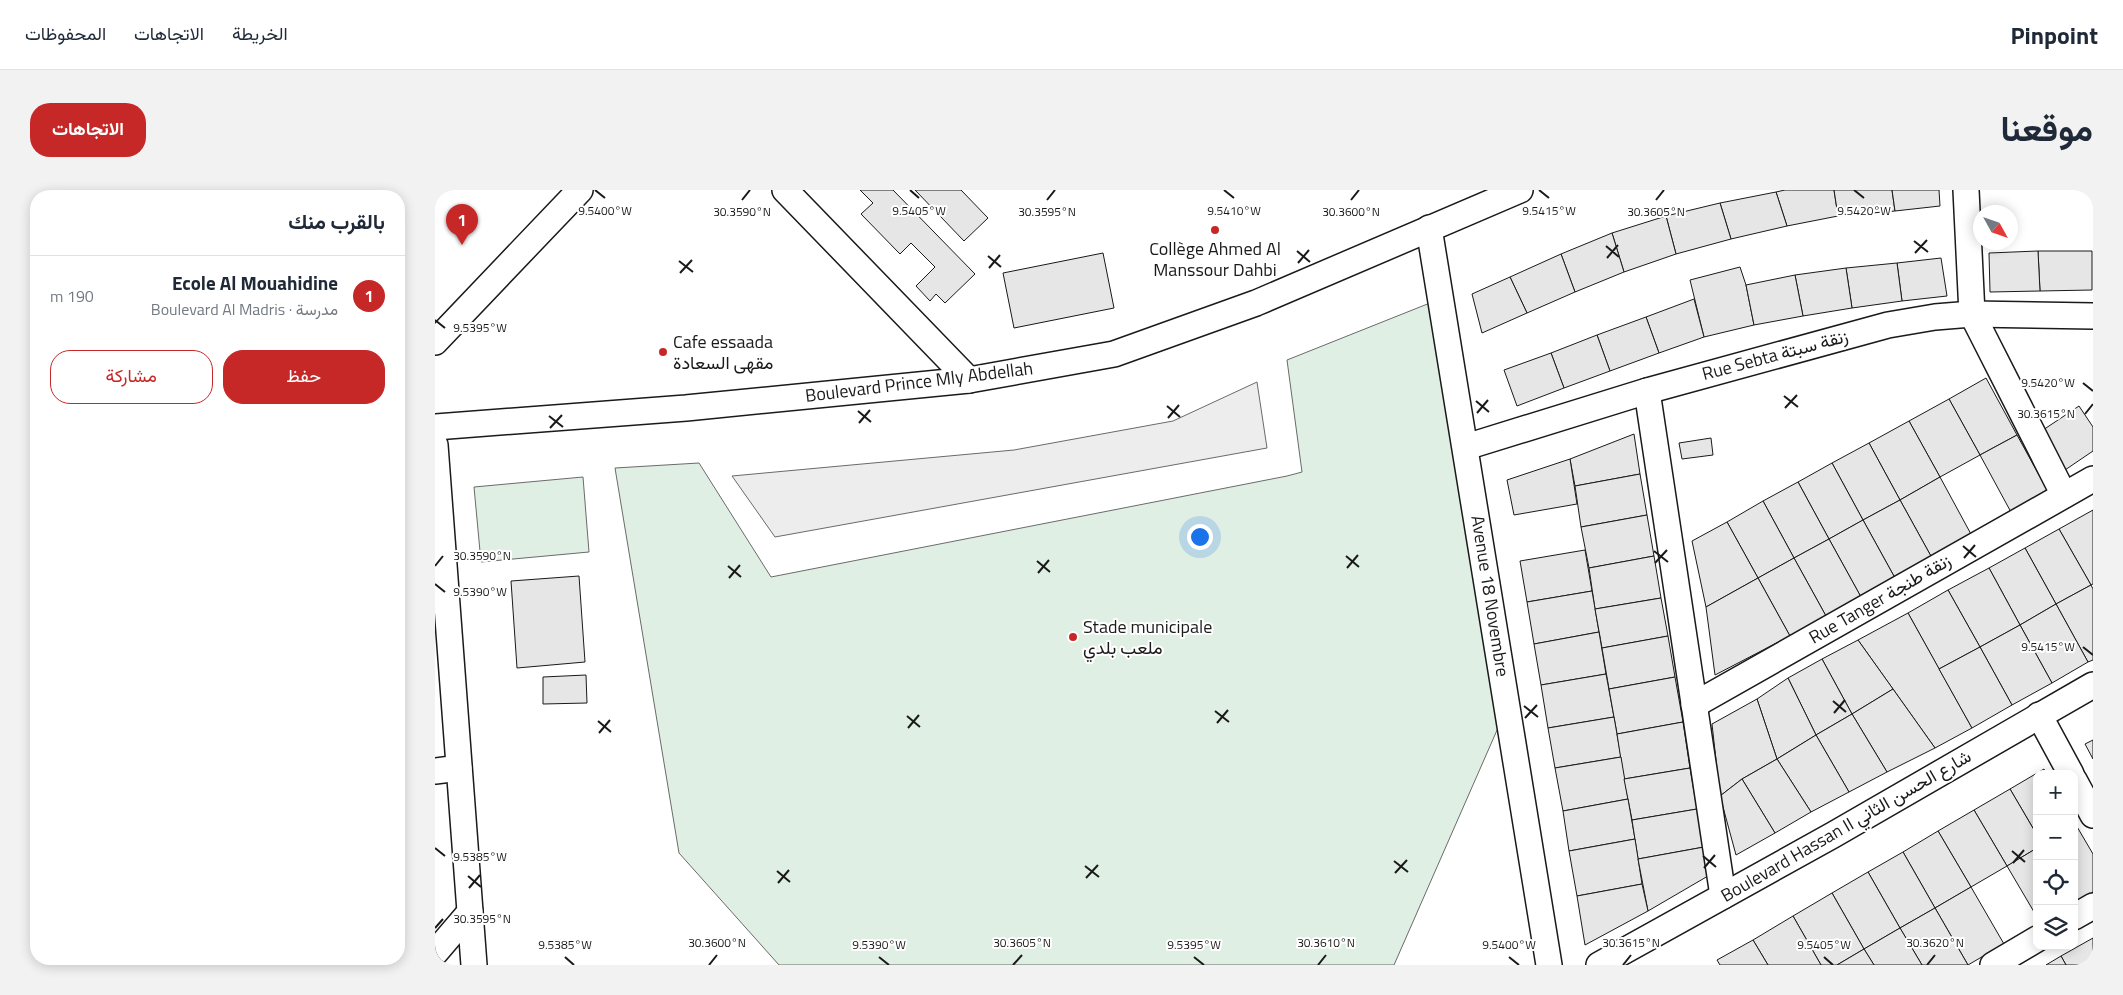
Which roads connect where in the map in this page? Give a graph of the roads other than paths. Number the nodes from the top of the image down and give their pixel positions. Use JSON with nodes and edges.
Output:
{"nodes":[{"id":1,"x":580,"y":190,"type":"edge"},
{"id":2,"x":785,"y":190,"type":"edge"},
{"id":3,"x":1520,"y":190,"type":"edge"},
{"id":4,"x":1966,"y":190,"type":"edge"},
{"id":5,"x":1429,"y":228,"type":"junction"},
{"id":6,"x":1972,"y":314,"type":"junction"},
{"id":7,"x":2093,"y":316,"type":"edge"},
{"id":8,"x":435,"y":342,"type":"edge"},
{"id":9,"x":969,"y":380,"type":"junction"},
{"id":10,"x":1647,"y":390,"type":"junction"},
{"id":11,"x":435,"y":427,"type":"edge"},
{"id":12,"x":435,"y":445,"type":"edge"},
{"id":13,"x":1466,"y":447,"type":"junction"},
{"id":14,"x":2093,"y":479,"type":"edge"},
{"id":15,"x":2064,"y":495,"type":"junction"},
{"id":16,"x":2093,"y":685,"type":"edge"},
{"id":17,"x":1694,"y":705,"type":"junction"},
{"id":18,"x":2039,"y":715,"type":"junction"},
{"id":19,"x":459,"y":768,"type":"junction"},
{"id":20,"x":2069,"y":770,"type":"edge"},
{"id":21,"x":435,"y":771,"type":"edge"},
{"id":22,"x":2078,"y":787,"type":"edge"},
{"id":23,"x":2093,"y":815,"type":"edge"},
{"id":24,"x":1723,"y":896,"type":"junction"},
{"id":25,"x":2093,"y":906,"type":"edge"},
{"id":26,"x":470,"y":912,"type":"junction"},
{"id":27,"x":2078,"y":915,"type":"edge"},
{"id":28,"x":2033,"y":941,"type":"edge"},
{"id":29,"x":435,"y":953,"type":"edge"},
{"id":30,"x":474,"y":965,"type":"edge"},
{"id":31,"x":1549,"y":965,"type":"edge"},
{"id":32,"x":1599,"y":965,"type":"edge"},
{"id":33,"x":1993,"y":965,"type":"edge"}],
"edges":[{"from":1,"to":8,"type":"street"},
{"from":2,"to":9,"type":"street"},
{"from":3,"to":5,"type":"street","name":"Boulevard Prince Mly Abdellah"},
{"from":4,"to":6,"type":"street"},
{"from":5,"to":9,"type":"street","name":"Boulevard Prince Mly Abdellah"},
{"from":5,"to":13,"type":"street","name":"Avenue 18 Novembre"},
{"from":6,"to":7,"type":"street","name":"Rue Sebta زنقة سبتة"},
{"from":6,"to":10,"type":"street","name":"Rue Sebta زنقة سبتة"},
{"from":6,"to":15,"type":"street"},
{"from":9,"to":11,"type":"street","name":"Boulevard Prince Mly Abdellah"},
{"from":10,"to":13,"type":"street","name":"Rue Sebta زنقة سبتة"},
{"from":10,"to":17,"type":"street"},
{"from":12,"to":19,"type":"street"},
{"from":13,"to":31,"type":"street","name":"Avenue 18 Novembre"},
{"from":14,"to":15,"type":"street","name":"Rue Tanger زنقة طنجة"},
{"from":15,"to":17,"type":"street","name":"Rue Tanger زنقة طنجة"},
{"from":16,"to":18,"type":"street","name":"Boulevard Hassan II شارع الحسن الثاني"},
{"from":17,"to":24,"type":"street"},
{"from":18,"to":20,"type":"street"},
{"from":18,"to":24,"type":"street","name":"Boulevard Hassan II شارع الحسن الثاني"},
{"from":19,"to":21,"type":"street"},
{"from":19,"to":26,"type":"street"},
{"from":22,"to":23,"type":"street"},
{"from":24,"to":32,"type":"street","name":"Boulevard Hassan II شارع الحسن الثاني"},
{"from":25,"to":27,"type":"street"},
{"from":26,"to":29,"type":"street"},
{"from":26,"to":30,"type":"street"},
{"from":28,"to":33,"type":"street"}]}
